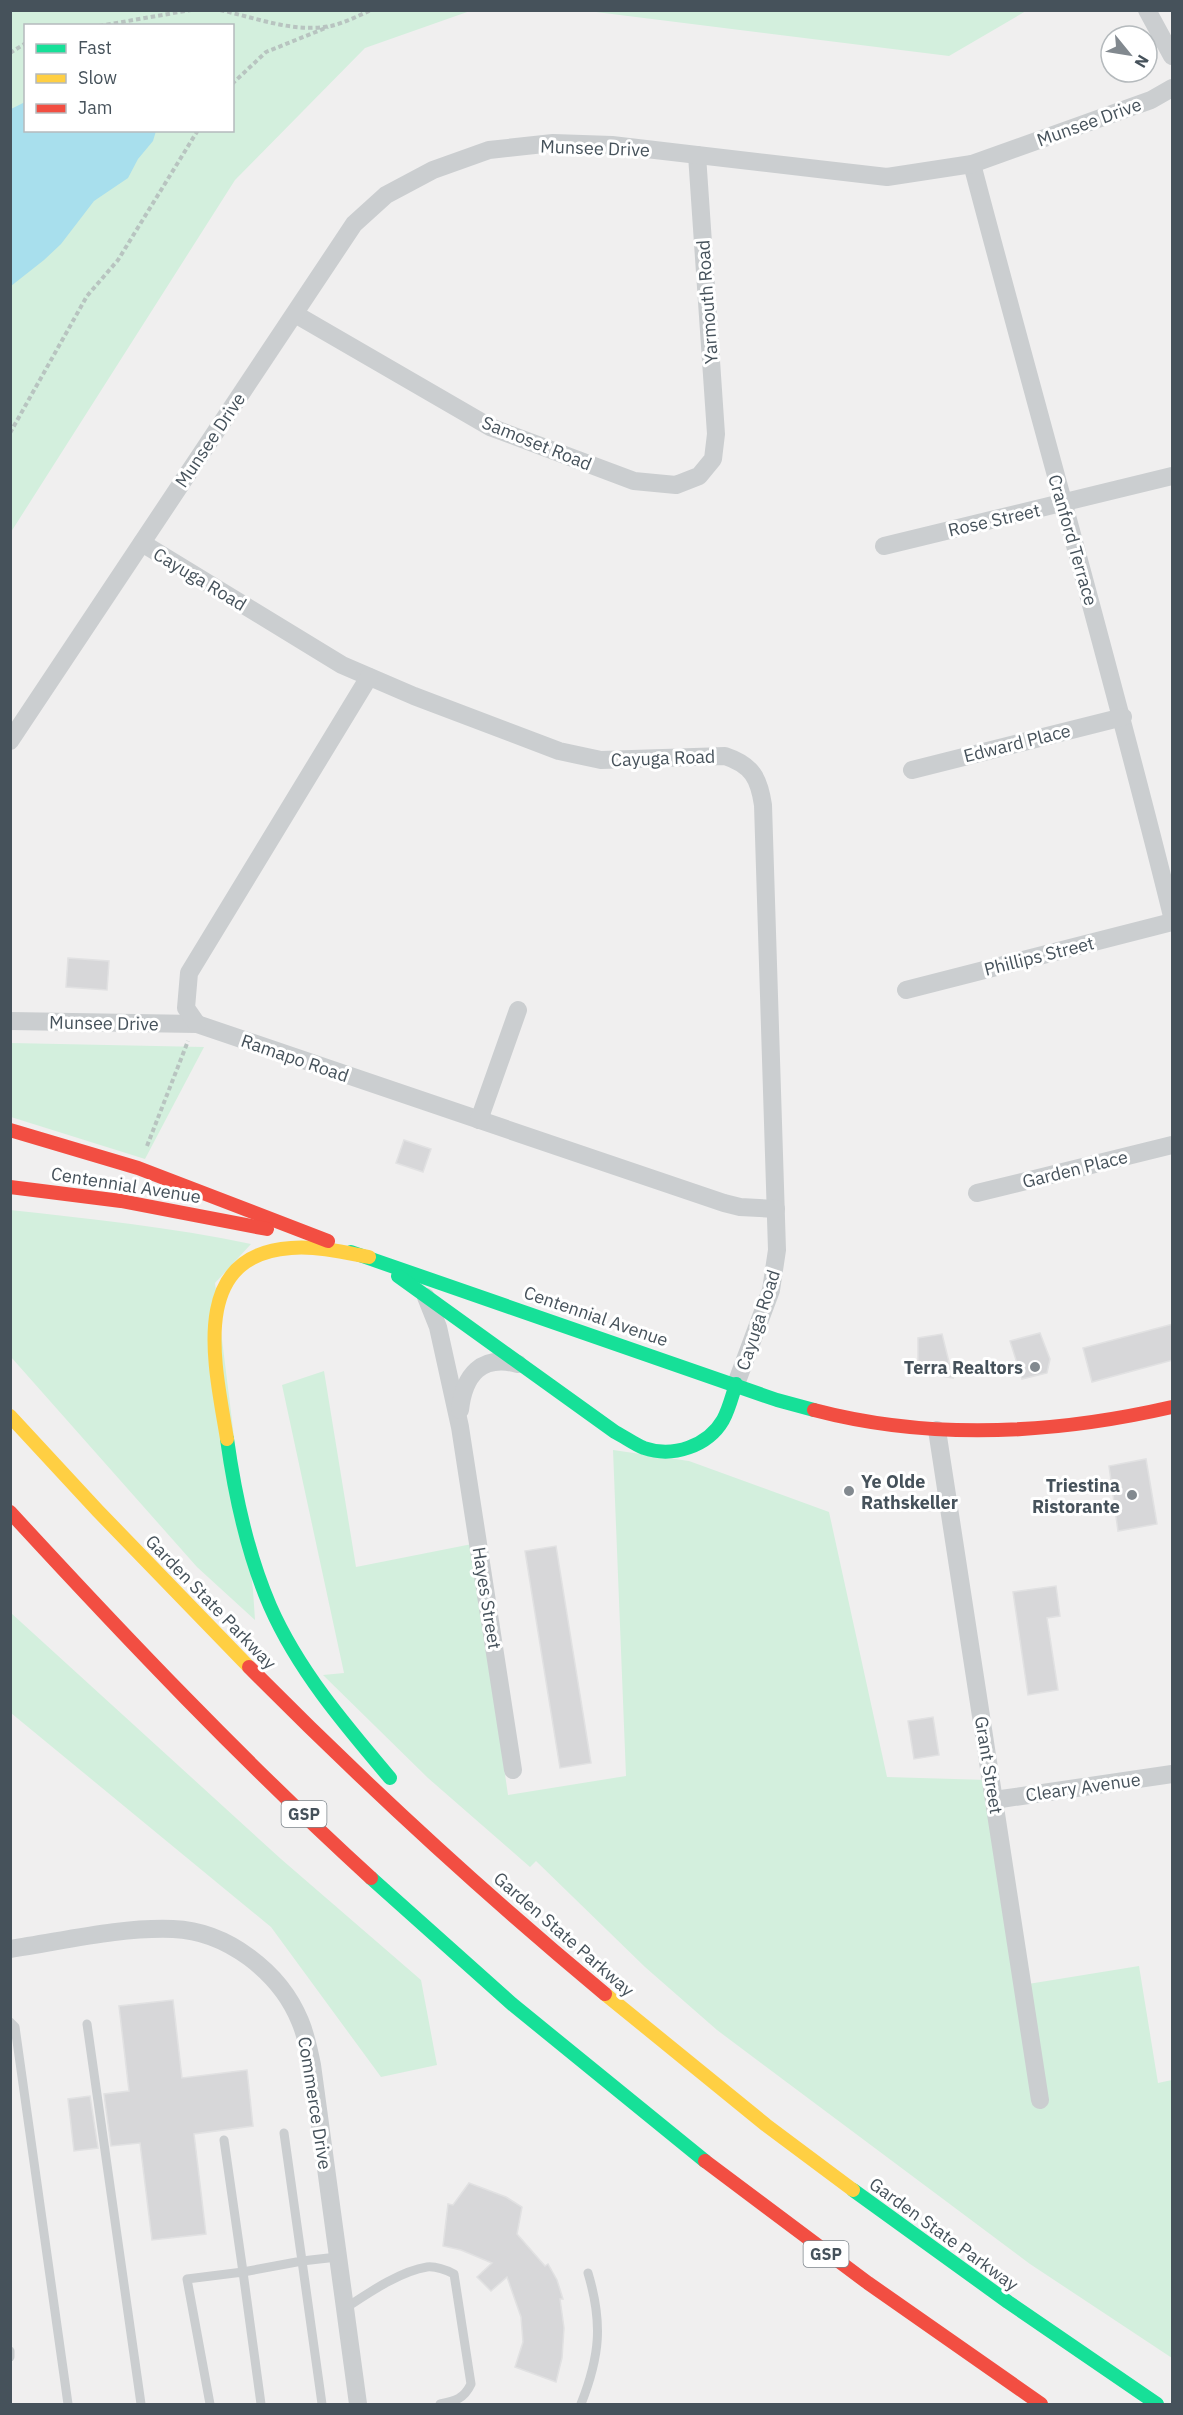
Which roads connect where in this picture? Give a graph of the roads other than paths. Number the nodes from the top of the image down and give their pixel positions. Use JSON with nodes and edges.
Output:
{"nodes":[{"id":1,"x":1147,"y":10,"type":"edge"},
{"id":2,"x":1173,"y":56,"type":"edge"},
{"id":3,"x":1173,"y":88,"type":"edge"},
{"id":4,"x":698,"y":155,"type":"junction"},
{"id":5,"x":972,"y":164,"type":"junction"},
{"id":6,"x":294,"y":314,"type":"junction"},
{"id":7,"x":714,"y":449,"type":"joint"},
{"id":8,"x":1173,"y":476,"type":"edge"},
{"id":9,"x":1062,"y":504,"type":"junction"},
{"id":10,"x":142,"y":543,"type":"junction"},
{"id":11,"x":884,"y":546,"type":"dead end"},
{"id":12,"x":369,"y":677,"type":"junction"},
{"id":13,"x":1123,"y":717,"type":"junction"},
{"id":14,"x":10,"y":741,"type":"edge"},
{"id":15,"x":912,"y":770,"type":"dead end"},
{"id":16,"x":1173,"y":916,"type":"edge"},
{"id":17,"x":1173,"y":922,"type":"edge"},
{"id":18,"x":906,"y":990,"type":"dead end"},
{"id":19,"x":518,"y":1010,"type":"dead end"},
{"id":20,"x":10,"y":1021,"type":"edge"},
{"id":21,"x":197,"y":1024,"type":"junction"},
{"id":22,"x":479,"y":1120,"type":"junction"},
{"id":23,"x":10,"y":1130,"type":"edge"},
{"id":24,"x":1173,"y":1145,"type":"edge"},
{"id":25,"x":10,"y":1187,"type":"edge"},
{"id":26,"x":977,"y":1193,"type":"dead end"},
{"id":27,"x":776,"y":1209,"type":"junction"},
{"id":28,"x":369,"y":1257,"type":"junction"},
{"id":29,"x":424,"y":1293,"type":"junction"},
{"id":30,"x":524,"y":1365,"type":"junction"},
{"id":31,"x":736,"y":1384,"type":"junction"},
{"id":32,"x":1172,"y":1411,"type":"edge"},
{"id":33,"x":10,"y":1416,"type":"edge"},
{"id":34,"x":460,"y":1427,"type":"junction"},
{"id":35,"x":937,"y":1430,"type":"junction"},
{"id":36,"x":10,"y":1512,"type":"edge"},
{"id":37,"x":97,"y":1626,"type":"dead end"},
{"id":38,"x":513,"y":1770,"type":"dead end"},
{"id":39,"x":1173,"y":1774,"type":"edge"},
{"id":40,"x":398,"y":1787,"type":"dead end"},
{"id":41,"x":288,"y":1800,"type":"junction"},
{"id":42,"x":994,"y":1800,"type":"junction"},
{"id":43,"x":423,"y":1816,"type":"dead end"},
{"id":44,"x":541,"y":1939,"type":"junction"},
{"id":45,"x":10,"y":1949,"type":"edge"},
{"id":46,"x":10,"y":2022,"type":"edge"},
{"id":47,"x":87,"y":2024,"type":"dead end"},
{"id":48,"x":1040,"y":2100,"type":"dead end"},
{"id":49,"x":284,"y":2133,"type":"dead end"},
{"id":50,"x":224,"y":2140,"type":"dead end"},
{"id":51,"x":337,"y":2257,"type":"junction"},
{"id":52,"x":302,"y":2261,"type":"junction"},
{"id":53,"x":243,"y":2272,"type":"junction"},
{"id":54,"x":588,"y":2272,"type":"dead end"},
{"id":55,"x":344,"y":2309,"type":"junction"},
{"id":56,"x":10,"y":2351,"type":"edge"},
{"id":57,"x":10,"y":2358,"type":"edge"},
{"id":58,"x":68,"y":2404,"type":"edge"},
{"id":59,"x":141,"y":2404,"type":"edge"},
{"id":60,"x":210,"y":2404,"type":"edge"},
{"id":61,"x":261,"y":2404,"type":"edge"},
{"id":62,"x":322,"y":2404,"type":"edge"},
{"id":63,"x":358,"y":2404,"type":"edge"},
{"id":64,"x":440,"y":2404,"type":"edge"},
{"id":65,"x":581,"y":2404,"type":"edge"},
{"id":66,"x":1041,"y":2404,"type":"edge"},
{"id":67,"x":1157,"y":2404,"type":"edge"}],
"edges":[{"from":1,"to":2,"type":"street"},
{"from":3,"to":5,"type":"street","name":"Munsee Drive"},
{"from":4,"to":5,"type":"street","name":"Munsee Drive"},
{"from":4,"to":6,"type":"street","name":"Munsee Drive"},
{"from":4,"to":7,"type":"street","name":"Yarmouth Road"},
{"from":5,"to":9,"type":"street","name":"Cranford Terrace"},
{"from":6,"to":7,"type":"street","name":"Samoset Road"},
{"from":6,"to":10,"type":"street","name":"Munsee Drive"},
{"from":8,"to":9,"type":"street","name":"Rose Street"},
{"from":9,"to":11,"type":"street","name":"Rose Street"},
{"from":9,"to":13,"type":"street","name":"Cranford Terrace"},
{"from":10,"to":12,"type":"street","name":"Cayuga Road"},
{"from":10,"to":14,"type":"street","name":"Munsee Drive"},
{"from":12,"to":21,"type":"street"},
{"from":12,"to":27,"type":"street","name":"Cayuga Road"},
{"from":13,"to":15,"type":"street","name":"Edward Place"},
{"from":13,"to":16,"type":"street","name":"Cranford Terrace"},
{"from":17,"to":18,"type":"street","name":"Phillips Street"},
{"from":19,"to":22,"type":"street"},
{"from":20,"to":21,"type":"street","name":"Munsee Drive"},
{"from":21,"to":22,"type":"street","name":"Ramapo Road"},
{"from":22,"to":27,"type":"street","name":"Ramapo Road"},
{"from":23,"to":28,"type":"main road"},
{"from":24,"to":26,"type":"street","name":"Garden Place"},
{"from":25,"to":28,"type":"main road","name":"Centennial Avenue"},
{"from":27,"to":31,"type":"street","name":"Cayuga Road"},
{"from":28,"to":29,"type":"main road"},
{"from":28,"to":31,"type":"main road","name":"Centennial Avenue"},
{"from":28,"to":40,"type":"main road"},
{"from":29,"to":30,"type":"main road"},
{"from":29,"to":34,"type":"street","name":"Hayes Street"},
{"from":30,"to":31,"type":"main road"},
{"from":30,"to":34,"type":"street","name":"Hayes Street"},
{"from":31,"to":35,"type":"main road","name":"Centennial Avenue"},
{"from":32,"to":35,"type":"main road","name":"Centennial Avenue"},
{"from":33,"to":44,"type":"main road","name":"Garden State Parkway"},
{"from":34,"to":38,"type":"street","name":"Hayes Street"},
{"from":35,"to":42,"type":"street","name":"Grant Street"},
{"from":36,"to":41,"type":"main road","number":"GSP"},
{"from":37,"to":41,"type":"main road"},
{"from":39,"to":42,"type":"street","name":"Cleary Avenue"},
{"from":41,"to":66,"type":"main road","number":"GSP"},
{"from":42,"to":48,"type":"street","name":"Grant Street"},
{"from":43,"to":44,"type":"main road"},
{"from":44,"to":67,"type":"main road","name":"Garden State Parkway"},
{"from":45,"to":51,"type":"street","name":"Commerce Drive"},
{"from":46,"to":58,"type":"lane"},
{"from":47,"to":59,"type":"lane"},
{"from":49,"to":52,"type":"lane"},
{"from":50,"to":53,"type":"lane"},
{"from":51,"to":52,"type":"lane"},
{"from":51,"to":55,"type":"street","name":"Commerce Drive"},
{"from":52,"to":53,"type":"lane"},
{"from":52,"to":62,"type":"lane"},
{"from":53,"to":60,"type":"lane"},
{"from":53,"to":61,"type":"lane"},
{"from":54,"to":65,"type":"lane"},
{"from":55,"to":63,"type":"street","name":"Commerce Drive"},
{"from":55,"to":64,"type":"lane"},
{"from":56,"to":57,"type":"lane"}]}
